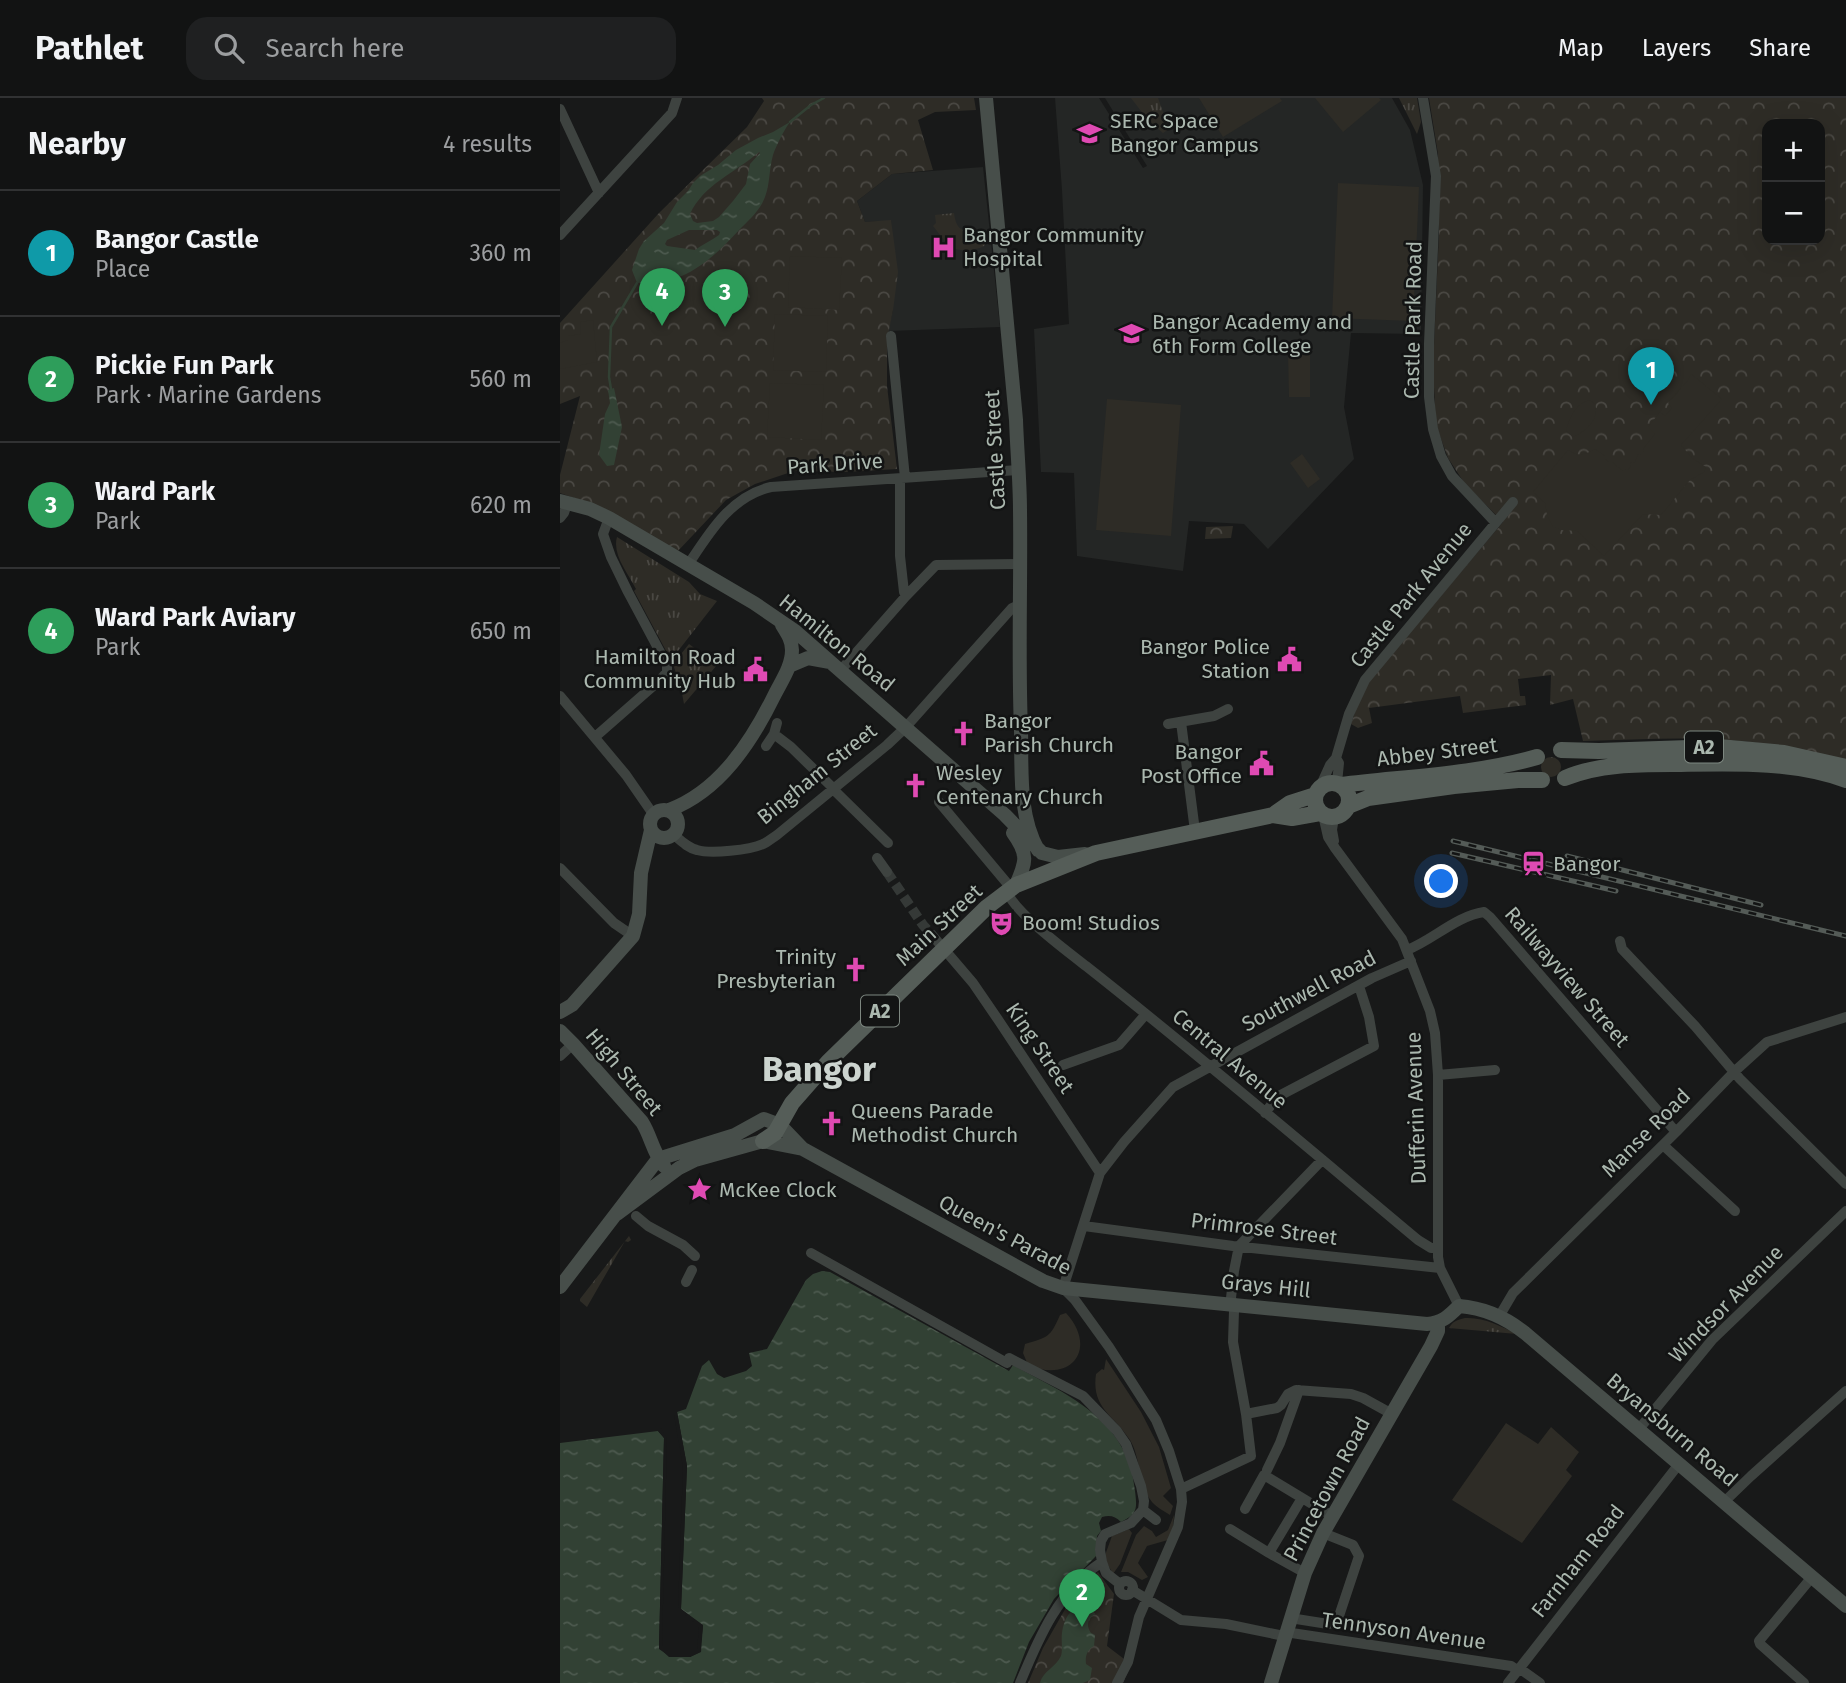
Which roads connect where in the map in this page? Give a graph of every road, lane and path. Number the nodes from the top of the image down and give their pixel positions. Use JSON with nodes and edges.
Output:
{"nodes":[{"id":1,"x":677,"y":98,"type":"edge"},
{"id":2,"x":986,"y":98,"type":"edge"},
{"id":3,"x":1423,"y":98,"type":"edge"},
{"id":4,"x":560,"y":109,"type":"edge"},
{"id":5,"x":599,"y":193,"type":"junction"},
{"id":6,"x":560,"y":235,"type":"edge"},
{"id":7,"x":891,"y":336,"type":"dead end"},
{"id":8,"x":1019,"y":470,"type":"junction"},
{"id":9,"x":903,"y":478,"type":"junction"},
{"id":10,"x":564,"y":502,"type":"edge"},
{"id":11,"x":1513,"y":502,"type":"dead end"},
{"id":12,"x":560,"y":518,"type":"edge"},
{"id":13,"x":609,"y":518,"type":"junction"},
{"id":14,"x":1495,"y":522,"type":"junction"},
{"id":15,"x":1020,"y":564,"type":"junction"},
{"id":16,"x":688,"y":565,"type":"junction"},
{"id":17,"x":906,"y":596,"type":"junction"},
{"id":18,"x":1019,"y":605,"type":"junction"},
{"id":19,"x":779,"y":621,"type":"junction"},
{"id":20,"x":789,"y":666,"type":"junction"},
{"id":21,"x":835,"y":666,"type":"junction"},
{"id":22,"x":560,"y":695,"type":"edge"},
{"id":23,"x":1228,"y":709,"type":"dead end"},
{"id":24,"x":1181,"y":722,"type":"junction"},
{"id":25,"x":1168,"y":724,"type":"dead end"},
{"id":26,"x":905,"y":728,"type":"junction"},
{"id":27,"x":595,"y":737,"type":"junction"},
{"id":28,"x":766,"y":746,"type":"dead end"},
{"id":29,"x":1561,"y":750,"type":"junction"},
{"id":30,"x":1537,"y":757,"type":"junction"},
{"id":31,"x":1336,"y":758,"type":"junction"},
{"id":32,"x":1846,"y":767,"type":"edge"},
{"id":33,"x":1565,"y":778,"type":"junction"},
{"id":34,"x":1542,"y":780,"type":"junction"},
{"id":35,"x":1846,"y":780,"type":"edge"},
{"id":36,"x":1339,"y":784,"type":"junction"},
{"id":37,"x":834,"y":789,"type":"junction"},
{"id":38,"x":1317,"y":791,"type":"junction"},
{"id":39,"x":1023,"y":801,"type":"junction"},
{"id":40,"x":940,"y":802,"type":"dead end"},
{"id":41,"x":1348,"y":806,"type":"junction"},
{"id":42,"x":668,"y":810,"type":"junction"},
{"id":43,"x":1000,"y":811,"type":"junction"},
{"id":44,"x":653,"y":814,"type":"junction"},
{"id":45,"x":1326,"y":815,"type":"junction"},
{"id":46,"x":1273,"y":816,"type":"junction"},
{"id":47,"x":651,"y":830,"type":"junction"},
{"id":48,"x":1195,"y":831,"type":"junction"},
{"id":49,"x":674,"y":835,"type":"junction"},
{"id":50,"x":888,"y":843,"type":"dead end"},
{"id":51,"x":1038,"y":850,"type":"junction"},
{"id":52,"x":1096,"y":853,"type":"junction"},
{"id":53,"x":877,"y":858,"type":"dead end"},
{"id":54,"x":560,"y":868,"type":"edge"},
{"id":55,"x":887,"y":872,"type":"tunnel mouth"},
{"id":56,"x":1011,"y":888,"type":"junction"},
{"id":57,"x":932,"y":935,"type":"tunnel mouth"},
{"id":58,"x":634,"y":936,"type":"junction"},
{"id":59,"x":1620,"y":941,"type":"dead end"},
{"id":60,"x":944,"y":948,"type":"junction"},
{"id":61,"x":1409,"y":955,"type":"junction"},
{"id":62,"x":1359,"y":986,"type":"junction"},
{"id":63,"x":576,"y":1000,"type":"junction"},
{"id":64,"x":560,"y":1012,"type":"edge"},
{"id":65,"x":1146,"y":1014,"type":"junction"},
{"id":66,"x":1846,"y":1017,"type":"edge"},
{"id":67,"x":560,"y":1031,"type":"edge"},
{"id":68,"x":572,"y":1043,"type":"junction"},
{"id":69,"x":560,"y":1056,"type":"edge"},
{"id":70,"x":1063,"y":1066,"type":"dead end"},
{"id":71,"x":1210,"y":1066,"type":"junction"},
{"id":72,"x":1495,"y":1070,"type":"dead end"},
{"id":73,"x":1735,"y":1071,"type":"junction"},
{"id":74,"x":1438,"y":1075,"type":"junction"},
{"id":75,"x":1265,"y":1113,"type":"junction"},
{"id":76,"x":780,"y":1125,"type":"junction"},
{"id":77,"x":1676,"y":1132,"type":"junction"},
{"id":78,"x":763,"y":1141,"type":"junction"},
{"id":79,"x":1662,"y":1145,"type":"junction"},
{"id":80,"x":803,"y":1149,"type":"junction"},
{"id":81,"x":658,"y":1158,"type":"junction"},
{"id":82,"x":1322,"y":1160,"type":"junction"},
{"id":83,"x":679,"y":1168,"type":"junction"},
{"id":84,"x":1100,"y":1173,"type":"junction"},
{"id":85,"x":1846,"y":1184,"type":"edge"},
{"id":86,"x":1735,"y":1211,"type":"dead end"},
{"id":87,"x":1846,"y":1211,"type":"edge"},
{"id":88,"x":631,"y":1213,"type":"junction"},
{"id":89,"x":1084,"y":1226,"type":"junction"},
{"id":90,"x":1239,"y":1246,"type":"junction"},
{"id":91,"x":1438,"y":1248,"type":"junction"},
{"id":92,"x":811,"y":1253,"type":"dead end"},
{"id":93,"x":695,"y":1256,"type":"dead end"},
{"id":94,"x":1440,"y":1268,"type":"junction"},
{"id":95,"x":692,"y":1270,"type":"dead end"},
{"id":96,"x":563,"y":1278,"type":"edge"},
{"id":97,"x":685,"y":1282,"type":"dead end"},
{"id":98,"x":1063,"y":1288,"type":"junction"},
{"id":99,"x":1232,"y":1304,"type":"junction"},
{"id":100,"x":1459,"y":1306,"type":"junction"},
{"id":101,"x":1500,"y":1315,"type":"junction"},
{"id":102,"x":1438,"y":1323,"type":"junction"},
{"id":103,"x":1299,"y":1390,"type":"junction"},
{"id":104,"x":1846,"y":1391,"type":"edge"},
{"id":105,"x":1246,"y":1414,"type":"junction"},
{"id":106,"x":1392,"y":1414,"type":"junction"},
{"id":107,"x":1639,"y":1429,"type":"junction"},
{"id":108,"x":1679,"y":1464,"type":"junction"},
{"id":109,"x":1267,"y":1469,"type":"dead end"},
{"id":110,"x":1181,"y":1489,"type":"junction"},
{"id":111,"x":1302,"y":1498,"type":"junction"},
{"id":112,"x":1724,"y":1502,"type":"junction"},
{"id":113,"x":1245,"y":1509,"type":"dead end"},
{"id":114,"x":1143,"y":1510,"type":"junction"},
{"id":115,"x":1332,"y":1516,"type":"junction"},
{"id":116,"x":1156,"y":1520,"type":"dead end"},
{"id":117,"x":1230,"y":1530,"type":"dead end"},
{"id":118,"x":1323,"y":1533,"type":"junction"},
{"id":119,"x":1269,"y":1553,"type":"junction"},
{"id":120,"x":1102,"y":1562,"type":"junction"},
{"id":121,"x":1305,"y":1573,"type":"junction"},
{"id":122,"x":1812,"y":1577,"type":"junction"},
{"id":123,"x":1147,"y":1600,"type":"junction"},
{"id":124,"x":1846,"y":1606,"type":"edge"},
{"id":125,"x":1290,"y":1618,"type":"junction"},
{"id":126,"x":1285,"y":1634,"type":"junction"},
{"id":127,"x":1518,"y":1669,"type":"junction"},
{"id":128,"x":1020,"y":1683,"type":"edge"},
{"id":129,"x":1117,"y":1683,"type":"edge"},
{"id":130,"x":1270,"y":1683,"type":"edge"},
{"id":131,"x":1507,"y":1683,"type":"edge"},
{"id":132,"x":1539,"y":1683,"type":"edge"},
{"id":133,"x":1804,"y":1683,"type":"edge"}],
"edges":[{"from":1,"to":5,"type":"street"},
{"from":2,"to":8,"type":"main road","name":"Castle Street"},
{"from":3,"to":14,"type":"street","name":"Castle Park Road"},
{"from":4,"to":5,"type":"street"},
{"from":5,"to":6,"type":"street"},
{"from":7,"to":9,"type":"street"},
{"from":8,"to":9,"type":"street","name":"Park Drive"},
{"from":8,"to":15,"type":"main road","name":"Castle Street"},
{"from":9,"to":16,"type":"street","name":"Park Drive"},
{"from":9,"to":17,"type":"street"},
{"from":10,"to":12,"type":"street"},
{"from":10,"to":13,"type":"main road","name":"Hamilton Road"},
{"from":11,"to":14,"type":"street","name":"Castle Park Avenue"},
{"from":13,"to":16,"type":"main road","name":"Hamilton Road"},
{"from":13,"to":27,"type":"street"},
{"from":14,"to":31,"type":"street","name":"Castle Park Avenue"},
{"from":15,"to":17,"type":"street"},
{"from":15,"to":18,"type":"main road","name":"Castle Street"},
{"from":16,"to":19,"type":"main road","name":"Hamilton Road"},
{"from":17,"to":21,"type":"street"},
{"from":18,"to":26,"type":"street","name":"Bingham Street"},
{"from":18,"to":39,"type":"main road","name":"Castle Street"},
{"from":19,"to":20,"type":"main road"},
{"from":19,"to":21,"type":"main road","name":"Hamilton Road"},
{"from":20,"to":21,"type":"main road"},
{"from":20,"to":42,"type":"main road"},
{"from":21,"to":26,"type":"main road","name":"Hamilton Road"},
{"from":22,"to":27,"type":"street"},
{"from":23,"to":24,"type":"street"},
{"from":24,"to":25,"type":"street"},
{"from":24,"to":48,"type":"street"},
{"from":26,"to":37,"type":"street","name":"Bingham Street"},
{"from":26,"to":43,"type":"main road","name":"Hamilton Road"},
{"from":27,"to":44,"type":"street"},
{"from":28,"to":37,"type":"street"},
{"from":29,"to":30,"type":"main road","number":"A2"},
{"from":29,"to":32,"type":"main road","number":"A2"},
{"from":29,"to":33,"type":"main road"},
{"from":30,"to":34,"type":"main road"},
{"from":30,"to":36,"type":"main road","name":"Abbey Street","number":"A2"},
{"from":31,"to":36,"type":"street","name":"Castle Park Avenue"},
{"from":31,"to":38,"type":"street","name":"Castle Park Avenue"},
{"from":33,"to":34,"type":"main road","number":"A2"},
{"from":33,"to":35,"type":"main road","number":"A2"},
{"from":34,"to":41,"type":"main road","name":"Abbey Street","number":"A2"},
{"from":36,"to":38,"type":"main road","number":"A2"},
{"from":36,"to":41,"type":"main road"},
{"from":37,"to":49,"type":"street","name":"Bingham Street"},
{"from":37,"to":50,"type":"street"},
{"from":38,"to":45,"type":"main road"},
{"from":38,"to":46,"type":"main road","name":"Main Street","number":"A2"},
{"from":39,"to":43,"type":"main road"},
{"from":39,"to":51,"type":"main road","name":"Castle Street"},
{"from":40,"to":56,"type":"street","name":"Central Avenue"},
{"from":41,"to":45,"type":"main road","number":"A2"},
{"from":42,"to":44,"type":"main road"},
{"from":42,"to":49,"type":"main road"},
{"from":43,"to":51,"type":"main road","name":"Hamilton Road"},
{"from":43,"to":56,"type":"main road","name":"Hamilton Road"},
{"from":44,"to":47,"type":"main road"},
{"from":45,"to":46,"type":"main road","name":"Main Street","number":"A2"},
{"from":45,"to":61,"type":"street","name":"Dufferin Avenue"},
{"from":46,"to":48,"type":"main road","name":"Main Street","number":"A2"},
{"from":47,"to":49,"type":"main road"},
{"from":47,"to":58,"type":"main road"},
{"from":48,"to":52,"type":"main road","name":"Main Street","number":"A2"},
{"from":51,"to":52,"type":"main road","name":"Main Street"},
{"from":52,"to":56,"type":"main road","name":"Main Street","number":"A2"},
{"from":53,"to":55,"type":"street"},
{"from":54,"to":58,"type":"street"},
{"from":56,"to":60,"type":"main road","name":"Main Street","number":"A2"},
{"from":56,"to":65,"type":"street","name":"Central Avenue"},
{"from":57,"to":60,"type":"street","name":"King Street"},
{"from":58,"to":63,"type":"main road"},
{"from":59,"to":73,"type":"street"},
{"from":60,"to":76,"type":"main road","name":"Main Street","number":"A2"},
{"from":60,"to":84,"type":"street","name":"King Street"},
{"from":61,"to":62,"type":"street","name":"Southwell Road"},
{"from":61,"to":74,"type":"street","name":"Dufferin Avenue"},
{"from":61,"to":77,"type":"street","name":"Railwayview Street"},
{"from":62,"to":71,"type":"street","name":"Southwell Road"},
{"from":62,"to":75,"type":"street"},
{"from":63,"to":64,"type":"main road"},
{"from":63,"to":68,"type":"main road"},
{"from":65,"to":70,"type":"street"},
{"from":65,"to":71,"type":"street","name":"Central Avenue"},
{"from":66,"to":73,"type":"street","name":"Manse Road"},
{"from":67,"to":68,"type":"main road","name":"High Street"},
{"from":68,"to":69,"type":"street"},
{"from":68,"to":81,"type":"main road","name":"High Street"},
{"from":71,"to":75,"type":"street","name":"Central Avenue"},
{"from":71,"to":84,"type":"street","name":"Southwell Road"},
{"from":72,"to":74,"type":"street"},
{"from":73,"to":77,"type":"street","name":"Manse Road"},
{"from":73,"to":85,"type":"street"},
{"from":74,"to":91,"type":"street","name":"Dufferin Avenue"},
{"from":75,"to":82,"type":"street","name":"Central Avenue"},
{"from":76,"to":78,"type":"main road","name":"Main Street","number":"A2"},
{"from":76,"to":80,"type":"main road"},
{"from":76,"to":81,"type":"main road"},
{"from":77,"to":79,"type":"street","name":"Manse Road"},
{"from":78,"to":80,"type":"main road"},
{"from":78,"to":83,"type":"main road"},
{"from":79,"to":86,"type":"street"},
{"from":79,"to":101,"type":"street","name":"Manse Road"},
{"from":80,"to":98,"type":"main road","name":"Queen's Parade"},
{"from":81,"to":83,"type":"main road"},
{"from":81,"to":88,"type":"main road"},
{"from":82,"to":90,"type":"street"},
{"from":82,"to":91,"type":"street","name":"Central Avenue"},
{"from":83,"to":88,"type":"main road"},
{"from":84,"to":89,"type":"street","name":"Southwell Road"},
{"from":87,"to":107,"type":"street","name":"Windsor Avenue"},
{"from":88,"to":93,"type":"street"},
{"from":88,"to":96,"type":"main road"},
{"from":89,"to":90,"type":"street","name":"Primrose Street"},
{"from":89,"to":98,"type":"street","name":"Southwell Road"},
{"from":90,"to":94,"type":"street","name":"Primrose Street"},
{"from":90,"to":99,"type":"street"},
{"from":91,"to":94,"type":"street","name":"Dufferin Avenue"},
{"from":92,"to":114,"type":"street"},
{"from":94,"to":100,"type":"street","name":"Dufferin Avenue"},
{"from":95,"to":97,"type":"street"},
{"from":98,"to":99,"type":"main road","name":"Grays Hill"},
{"from":98,"to":110,"type":"street","name":"Queen's Parade"},
{"from":99,"to":102,"type":"main road","name":"Grays Hill"},
{"from":99,"to":105,"type":"street"},
{"from":100,"to":101,"type":"main road","name":"Bryansburn Road"},
{"from":100,"to":102,"type":"main road"},
{"from":101,"to":107,"type":"main road","name":"Bryansburn Road"},
{"from":102,"to":106,"type":"main road","name":"Princetown Road"},
{"from":103,"to":105,"type":"street"},
{"from":103,"to":106,"type":"street"},
{"from":103,"to":109,"type":"street"},
{"from":104,"to":112,"type":"street"},
{"from":105,"to":110,"type":"street"},
{"from":106,"to":115,"type":"main road","name":"Princetown Road"},
{"from":107,"to":108,"type":"main road","name":"Bryansburn Road"},
{"from":108,"to":112,"type":"main road","name":"Bryansburn Road"},
{"from":108,"to":127,"type":"street","name":"Farnham Road"},
{"from":110,"to":123,"type":"street","name":"Queen's Parade"},
{"from":111,"to":113,"type":"street"},
{"from":111,"to":115,"type":"street"},
{"from":111,"to":119,"type":"street"},
{"from":112,"to":122,"type":"main road","name":"Bryansburn Road"},
{"from":114,"to":116,"type":"street"},
{"from":114,"to":120,"type":"street"},
{"from":115,"to":118,"type":"main road","name":"Princetown Road"},
{"from":117,"to":119,"type":"street"},
{"from":118,"to":121,"type":"main road","name":"Princetown Road"},
{"from":118,"to":125,"type":"street"},
{"from":119,"to":121,"type":"street"},
{"from":120,"to":123,"type":"street","name":"Tennyson Avenue"},
{"from":120,"to":128,"type":"street"},
{"from":121,"to":125,"type":"main road","name":"Princetown Road"},
{"from":122,"to":124,"type":"main road","name":"Bryansburn Road"},
{"from":122,"to":133,"type":"street"},
{"from":123,"to":126,"type":"street","name":"Tennyson Avenue"},
{"from":123,"to":129,"type":"street","name":"Queen's Parade"},
{"from":125,"to":126,"type":"main road","name":"Princetown Road"},
{"from":126,"to":127,"type":"street","name":"Tennyson Avenue"},
{"from":126,"to":130,"type":"main road","name":"Princetown Road"},
{"from":127,"to":131,"type":"street","name":"Farnham Road"},
{"from":127,"to":132,"type":"street"}]}
